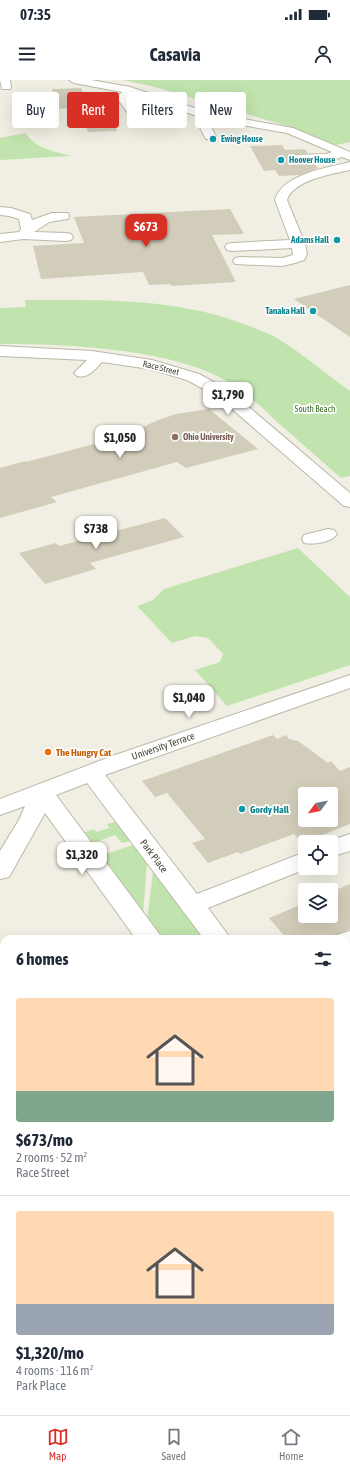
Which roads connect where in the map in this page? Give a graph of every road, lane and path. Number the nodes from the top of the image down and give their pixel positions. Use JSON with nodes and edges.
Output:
{"nodes":[{"id":1,"x":74,"y":80,"type":"edge"},
{"id":2,"x":126,"y":94,"type":"junction"},
{"id":3,"x":119,"y":95,"type":"edge"},
{"id":4,"x":127,"y":103,"type":"edge"},
{"id":5,"x":195,"y":112,"type":"edge"},
{"id":6,"x":246,"y":122,"type":"edge"},
{"id":7,"x":206,"y":128,"type":"edge"},
{"id":8,"x":210,"y":136,"type":"dead end"},
{"id":9,"x":347,"y":154,"type":"edge"},
{"id":10,"x":295,"y":159,"type":"dead end"},
{"id":11,"x":346,"y":171,"type":"edge"},
{"id":12,"x":0,"y":210,"type":"edge"},
{"id":13,"x":63,"y":216,"type":"dead end"},
{"id":14,"x":26,"y":233,"type":"junction"},
{"id":15,"x":66,"y":237,"type":"dead end"},
{"id":16,"x":0,"y":238,"type":"edge"},
{"id":17,"x":298,"y":244,"type":"junction"},
{"id":18,"x":232,"y":247,"type":"dead end"},
{"id":19,"x":228,"y":261,"type":"dead end"},
{"id":20,"x":0,"y":351,"type":"edge"},
{"id":21,"x":99,"y":356,"type":"junction"},
{"id":22,"x":82,"y":374,"type":"dead end"},
{"id":23,"x":350,"y":502,"type":"edge"},
{"id":24,"x":350,"y":681,"type":"edge"},
{"id":25,"x":91,"y":773,"type":"junction"},
{"id":26,"x":42,"y":792,"type":"junction"},
{"id":27,"x":0,"y":807,"type":"edge"},
{"id":28,"x":350,"y":842,"type":"edge"},
{"id":29,"x":338,"y":846,"type":"edge"},
{"id":30,"x":298,"y":863,"type":"edge"},
{"id":31,"x":0,"y":871,"type":"edge"},
{"id":32,"x":192,"y":905,"type":"junction"},
{"id":33,"x":147,"y":935,"type":"edge"},
{"id":34,"x":215,"y":935,"type":"edge"}],
"edges":[{"from":1,"to":2,"type":"street"},
{"from":2,"to":3,"type":"street"},
{"from":2,"to":4,"type":"street"},
{"from":2,"to":5,"type":"street"},
{"from":6,"to":9,"type":"street"},
{"from":7,"to":8,"type":"street"},
{"from":9,"to":10,"type":"street"},
{"from":11,"to":17,"type":"street"},
{"from":12,"to":14,"type":"street"},
{"from":13,"to":14,"type":"street"},
{"from":14,"to":15,"type":"street"},
{"from":14,"to":16,"type":"street"},
{"from":17,"to":18,"type":"street"},
{"from":17,"to":19,"type":"street"},
{"from":20,"to":21,"type":"street","name":"Race Street"},
{"from":21,"to":22,"type":"street"},
{"from":21,"to":23,"type":"street","name":"Race Street"},
{"from":24,"to":25,"type":"street","name":"University Terrace"},
{"from":25,"to":26,"type":"street","name":"University Terrace"},
{"from":25,"to":32,"type":"street","name":"Park Place"},
{"from":26,"to":27,"type":"street","name":"University Terrace"},
{"from":26,"to":31,"type":"street"},
{"from":26,"to":33,"type":"street"},
{"from":28,"to":29,"type":"street"},
{"from":30,"to":32,"type":"street"},
{"from":32,"to":34,"type":"street","name":"Park Place"}]}
